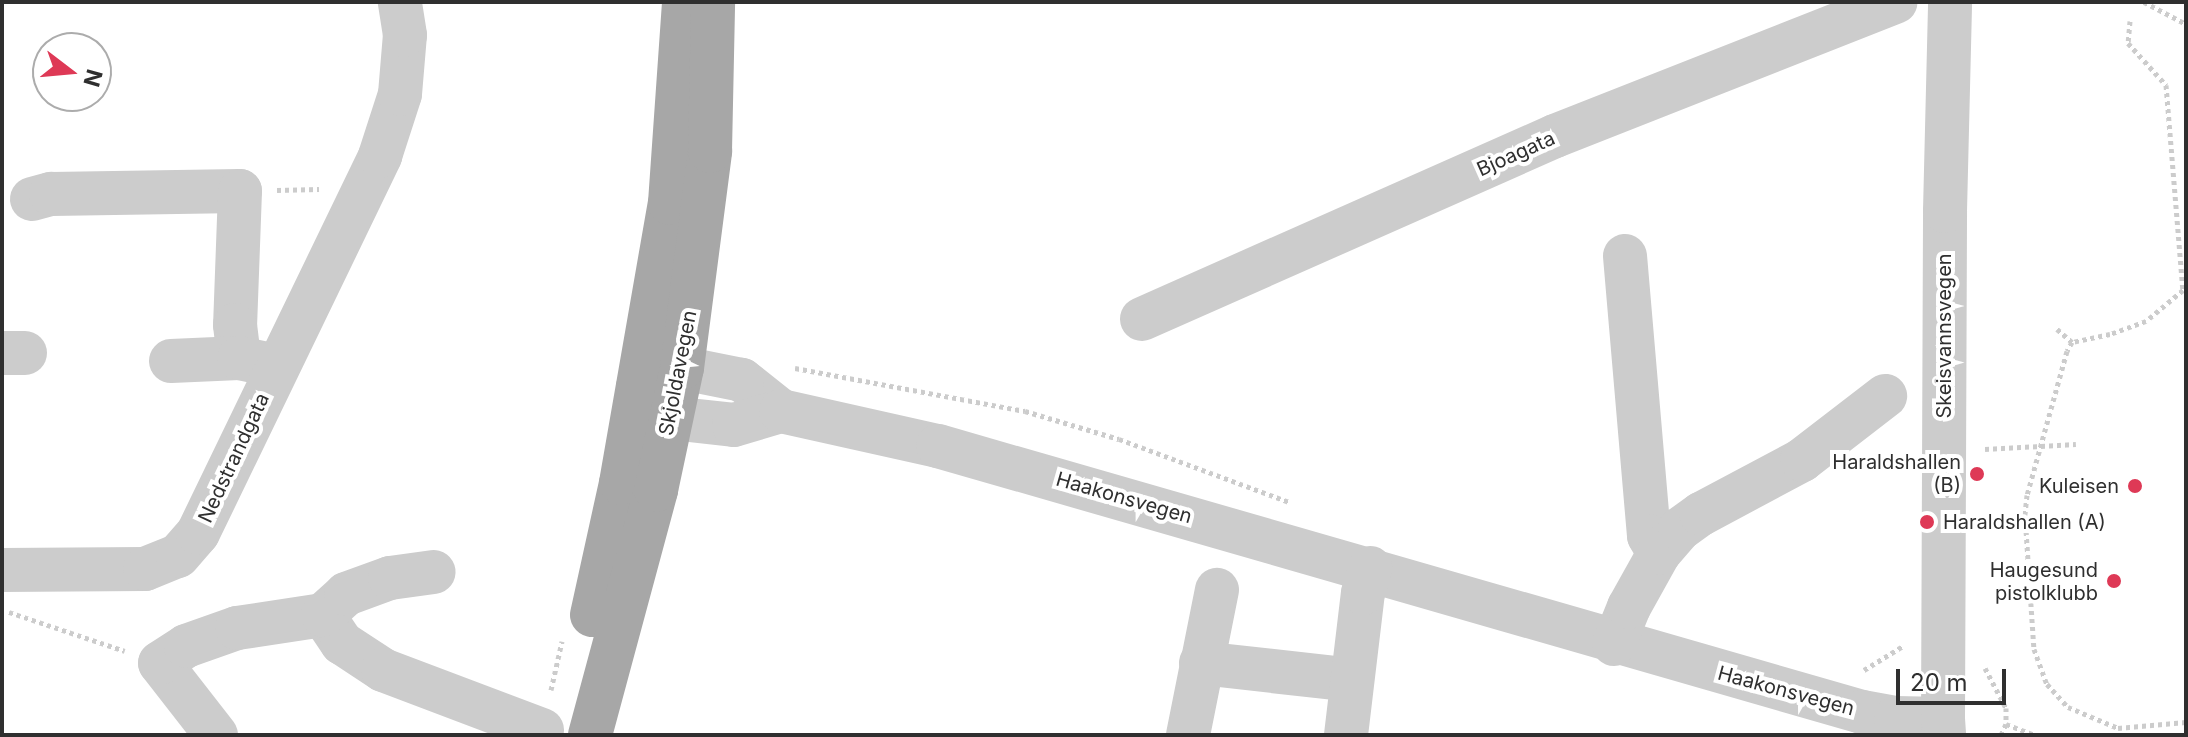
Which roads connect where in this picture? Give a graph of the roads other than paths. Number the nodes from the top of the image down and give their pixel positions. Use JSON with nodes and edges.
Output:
{"nodes":[{"id":1,"x":400,"y":2,"type":"edge"},
{"id":2,"x":684,"y":2,"type":"edge"},
{"id":3,"x":713,"y":2,"type":"edge"},
{"id":4,"x":1896,"y":2,"type":"edge"},
{"id":5,"x":1950,"y":2,"type":"edge"},
{"id":6,"x":32,"y":199,"type":"dead end"},
{"id":7,"x":1625,"y":256,"type":"dead end"},
{"id":8,"x":1142,"y":319,"type":"dead end"},
{"id":9,"x":171,"y":361,"type":"dead end"},
{"id":10,"x":258,"y":362,"type":"junction"},
{"id":11,"x":682,"y":368,"type":"junction"},
{"id":12,"x":638,"y":387,"type":"junction"},
{"id":13,"x":1885,"y":396,"type":"dead end"},
{"id":14,"x":781,"y":411,"type":"junction"},
{"id":15,"x":671,"y":418,"type":"junction"},
{"id":16,"x":1659,"y":553,"type":"junction"},
{"id":17,"x":1370,"y":568,"type":"junction"},
{"id":18,"x":2,"y":570,"type":"edge"},
{"id":19,"x":434,"y":572,"type":"dead end"},
{"id":20,"x":1217,"y":590,"type":"dead end"},
{"id":21,"x":323,"y":615,"type":"junction"},
{"id":22,"x":1614,"y":644,"type":"junction"},
{"id":23,"x":1201,"y":663,"type":"junction"},
{"id":24,"x":1352,"y":680,"type":"junction"},
{"id":25,"x":1944,"y":727,"type":"edge"},
{"id":26,"x":555,"y":732,"type":"edge"},
{"id":27,"x":216,"y":735,"type":"edge"},
{"id":28,"x":590,"y":735,"type":"edge"},
{"id":29,"x":1188,"y":735,"type":"edge"},
{"id":30,"x":1346,"y":735,"type":"edge"}],
"edges":[{"from":1,"to":10,"type":"street","name":"Nedstrandgata"},
{"from":2,"to":12,"type":"main road","name":"Skjoldavegen"},
{"from":3,"to":11,"type":"main road","name":"Skjoldavegen"},
{"from":4,"to":8,"type":"street","name":"Bjoagata"},
{"from":5,"to":25,"type":"street","name":"Skeisvannsvegen"},
{"from":6,"to":10,"type":"street"},
{"from":7,"to":16,"type":"street"},
{"from":9,"to":10,"type":"street"},
{"from":10,"to":18,"type":"street","name":"Nedstrandgata"},
{"from":11,"to":12,"type":"street"},
{"from":11,"to":14,"type":"street"},
{"from":11,"to":15,"type":"main road","name":"Skjoldavegen"},
{"from":12,"to":15,"type":"street"},
{"from":12,"to":26,"type":"main road","name":"Skjoldavegen"},
{"from":13,"to":16,"type":"street"},
{"from":14,"to":15,"type":"street","name":"Haakonsvegen"},
{"from":14,"to":17,"type":"street","name":"Haakonsvegen"},
{"from":15,"to":28,"type":"main road","name":"Skjoldavegen"},
{"from":16,"to":22,"type":"street"},
{"from":17,"to":22,"type":"street","name":"Haakonsvegen"},
{"from":17,"to":24,"type":"street"},
{"from":19,"to":21,"type":"street"},
{"from":20,"to":23,"type":"street"},
{"from":21,"to":26,"type":"street"},
{"from":21,"to":27,"type":"street"},
{"from":22,"to":25,"type":"street","name":"Haakonsvegen"},
{"from":23,"to":24,"type":"street"},
{"from":23,"to":29,"type":"street"},
{"from":24,"to":30,"type":"street"}]}
